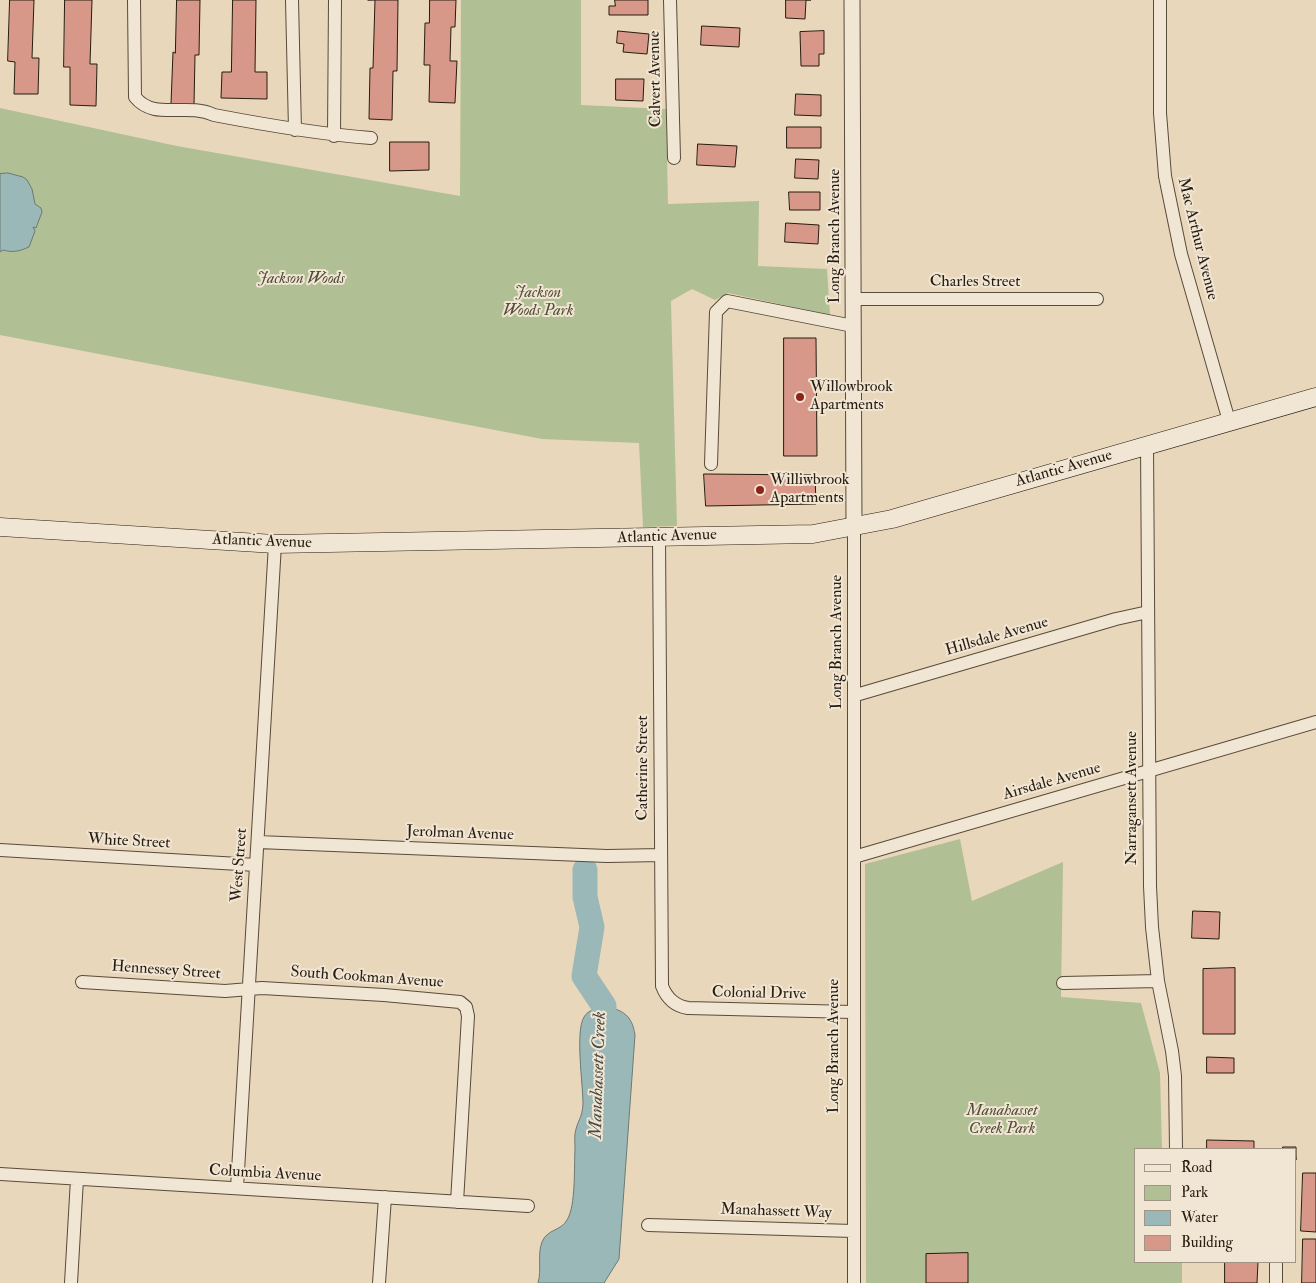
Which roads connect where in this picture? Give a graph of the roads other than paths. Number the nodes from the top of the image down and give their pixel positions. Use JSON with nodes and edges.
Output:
{"nodes":[{"id":1,"x":134,"y":0,"type":"edge"},
{"id":2,"x":292,"y":0,"type":"edge"},
{"id":3,"x":335,"y":0,"type":"edge"},
{"id":4,"x":670,"y":0,"type":"edge"},
{"id":5,"x":852,"y":0,"type":"edge"},
{"id":6,"x":1160,"y":0,"type":"edge"},
{"id":7,"x":295,"y":130,"type":"junction"},
{"id":8,"x":334,"y":136,"type":"junction"},
{"id":9,"x":371,"y":138,"type":"dead end"},
{"id":10,"x":674,"y":158,"type":"dead end"},
{"id":11,"x":853,"y":299,"type":"junction"},
{"id":12,"x":1098,"y":299,"type":"dead end"},
{"id":13,"x":853,"y":326,"type":"junction"},
{"id":14,"x":1316,"y":396,"type":"edge"},
{"id":15,"x":1229,"y":421,"type":"junction"},
{"id":16,"x":1147,"y":445,"type":"junction"},
{"id":17,"x":711,"y":464,"type":"dead end"},
{"id":18,"x":854,"y":526,"type":"junction"},
{"id":19,"x":0,"y":527,"type":"edge"},
{"id":20,"x":659,"y":536,"type":"junction"},
{"id":21,"x":275,"y":544,"type":"junction"},
{"id":22,"x":1148,"y":612,"type":"junction"},
{"id":23,"x":856,"y":695,"type":"junction"},
{"id":24,"x":1316,"y":722,"type":"edge"},
{"id":25,"x":1149,"y":771,"type":"junction"},
{"id":26,"x":258,"y":842,"type":"junction"},
{"id":27,"x":0,"y":850,"type":"edge"},
{"id":28,"x":661,"y":855,"type":"junction"},
{"id":29,"x":854,"y":857,"type":"junction"},
{"id":30,"x":256,"y":865,"type":"junction"},
{"id":31,"x":1158,"y":981,"type":"junction"},
{"id":32,"x":82,"y":982,"type":"dead end"},
{"id":33,"x":1063,"y":983,"type":"dead end"},
{"id":34,"x":248,"y":990,"type":"junction"},
{"id":35,"x":668,"y":998,"type":"joint"},
{"id":36,"x":852,"y":1012,"type":"junction"},
{"id":37,"x":1176,"y":1148,"type":"edge"},
{"id":38,"x":0,"y":1174,"type":"edge"},
{"id":39,"x":77,"y":1179,"type":"junction"},
{"id":40,"x":237,"y":1188,"type":"junction"},
{"id":41,"x":385,"y":1197,"type":"junction"},
{"id":42,"x":457,"y":1202,"type":"junction"},
{"id":43,"x":528,"y":1206,"type":"dead end"},
{"id":44,"x":648,"y":1225,"type":"dead end"},
{"id":45,"x":853,"y":1231,"type":"junction"},
{"id":46,"x":1276,"y":1263,"type":"edge"},
{"id":47,"x":72,"y":1283,"type":"edge"},
{"id":48,"x":379,"y":1283,"type":"edge"},
{"id":49,"x":854,"y":1283,"type":"edge"},
{"id":50,"x":1276,"y":1283,"type":"edge"}],
"edges":[{"from":1,"to":7,"type":"street"},
{"from":2,"to":7,"type":"street"},
{"from":3,"to":8,"type":"street"},
{"from":4,"to":10,"type":"street","name":"Calvert Avenue"},
{"from":5,"to":11,"type":"street","name":"Long Branch Avenue"},
{"from":6,"to":15,"type":"street","name":"Mac Arthur Avenue"},
{"from":7,"to":8,"type":"street"},
{"from":8,"to":9,"type":"street"},
{"from":11,"to":12,"type":"street","name":"Charles Street"},
{"from":11,"to":13,"type":"street","name":"Long Branch Avenue"},
{"from":13,"to":17,"type":"street"},
{"from":13,"to":18,"type":"street","name":"Long Branch Avenue"},
{"from":14,"to":15,"type":"main road","name":"Atlantic Avenue"},
{"from":15,"to":16,"type":"main road","name":"Atlantic Avenue"},
{"from":16,"to":18,"type":"main road","name":"Atlantic Avenue"},
{"from":16,"to":22,"type":"street","name":"Narragansett Avenue"},
{"from":18,"to":20,"type":"main road","name":"Atlantic Avenue"},
{"from":18,"to":23,"type":"street","name":"Long Branch Avenue"},
{"from":19,"to":21,"type":"main road","name":"Atlantic Avenue"},
{"from":20,"to":21,"type":"main road","name":"Atlantic Avenue"},
{"from":20,"to":28,"type":"street","name":"Catherine Street"},
{"from":21,"to":26,"type":"street","name":"West Street"},
{"from":22,"to":23,"type":"street","name":"Hillsdale Avenue"},
{"from":22,"to":25,"type":"street","name":"Narragansett Avenue"},
{"from":23,"to":29,"type":"street","name":"Long Branch Avenue"},
{"from":24,"to":25,"type":"street","name":"Airsdale Avenue"},
{"from":25,"to":29,"type":"street","name":"Airsdale Avenue"},
{"from":25,"to":31,"type":"street","name":"Narragansett Avenue"},
{"from":26,"to":28,"type":"street","name":"Jerolman Avenue"},
{"from":26,"to":30,"type":"street","name":"West Street"},
{"from":27,"to":30,"type":"street","name":"White Street"},
{"from":28,"to":35,"type":"street","name":"Catherine Street"},
{"from":29,"to":36,"type":"street","name":"Long Branch Avenue"},
{"from":30,"to":34,"type":"street","name":"West Street"},
{"from":31,"to":33,"type":"street"},
{"from":31,"to":37,"type":"street","name":"Narragansett Avenue"},
{"from":32,"to":34,"type":"street","name":"Hennessey Street"},
{"from":34,"to":40,"type":"street","name":"West Street"},
{"from":34,"to":42,"type":"street","name":"South Cookman Avenue"},
{"from":35,"to":36,"type":"street","name":"Colonial Drive"},
{"from":36,"to":45,"type":"street","name":"Long Branch Avenue"},
{"from":38,"to":39,"type":"street","name":"Columbia Avenue"},
{"from":39,"to":40,"type":"street","name":"Columbia Avenue"},
{"from":39,"to":47,"type":"street"},
{"from":40,"to":41,"type":"street","name":"Columbia Avenue"},
{"from":41,"to":42,"type":"street","name":"Columbia Avenue"},
{"from":41,"to":48,"type":"street"},
{"from":42,"to":43,"type":"street","name":"Columbia Avenue"},
{"from":44,"to":45,"type":"street","name":"Manahassett Way"},
{"from":45,"to":49,"type":"street","name":"Long Branch Avenue"},
{"from":46,"to":50,"type":"street"}]}
